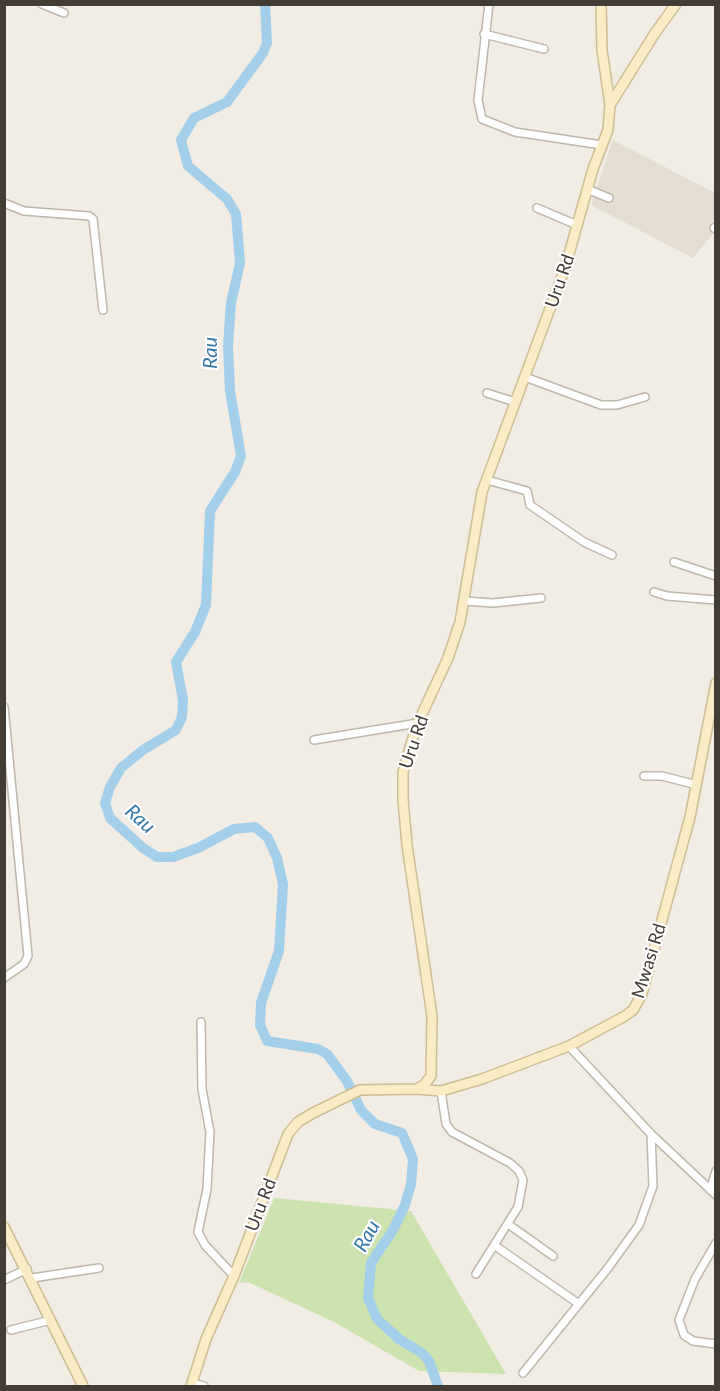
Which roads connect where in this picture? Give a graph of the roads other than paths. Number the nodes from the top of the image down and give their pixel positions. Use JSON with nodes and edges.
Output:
{"nodes":[{"id":1,"x":42,"y":4,"type":"edge"},
{"id":2,"x":489,"y":4,"type":"edge"},
{"id":3,"x":601,"y":4,"type":"edge"},
{"id":4,"x":676,"y":4,"type":"edge"},
{"id":5,"x":64,"y":13,"type":"dead end"},
{"id":6,"x":484,"y":34,"type":"junction"},
{"id":7,"x":544,"y":49,"type":"dead end"},
{"id":8,"x":610,"y":105,"type":"junction"},
{"id":9,"x":602,"y":145,"type":"junction"},
{"id":10,"x":587,"y":189,"type":"junction"},
{"id":11,"x":609,"y":198,"type":"dead end"},
{"id":12,"x":4,"y":203,"type":"edge"},
{"id":13,"x":537,"y":208,"type":"dead end"},
{"id":14,"x":577,"y":225,"type":"junction"},
{"id":15,"x":103,"y":310,"type":"dead end"},
{"id":16,"x":525,"y":377,"type":"junction"},
{"id":17,"x":487,"y":393,"type":"dead end"},
{"id":18,"x":645,"y":397,"type":"dead end"},
{"id":19,"x":515,"y":402,"type":"junction"},
{"id":20,"x":487,"y":480,"type":"junction"},
{"id":21,"x":612,"y":555,"type":"dead end"},
{"id":22,"x":674,"y":562,"type":"dead end"},
{"id":23,"x":716,"y":576,"type":"edge"},
{"id":24,"x":654,"y":592,"type":"dead end"},
{"id":25,"x":541,"y":598,"type":"dead end"},
{"id":26,"x":716,"y":600,"type":"edge"},
{"id":27,"x":463,"y":601,"type":"junction"},
{"id":28,"x":716,"y":683,"type":"edge"},
{"id":29,"x":4,"y":706,"type":"edge"},
{"id":30,"x":418,"y":723,"type":"junction"},
{"id":31,"x":314,"y":740,"type":"dead end"},
{"id":32,"x":644,"y":776,"type":"dead end"},
{"id":33,"x":697,"y":785,"type":"junction"},
{"id":34,"x":4,"y":978,"type":"edge"},
{"id":35,"x":201,"y":1022,"type":"dead end"},
{"id":36,"x":569,"y":1046,"type":"junction"},
{"id":37,"x":417,"y":1089,"type":"junction"},
{"id":38,"x":441,"y":1092,"type":"junction"},
{"id":39,"x":651,"y":1134,"type":"junction"},
{"id":40,"x":716,"y":1171,"type":"edge"},
{"id":41,"x":713,"y":1193,"type":"edge"},
{"id":42,"x":508,"y":1224,"type":"junction"},
{"id":43,"x":4,"y":1227,"type":"edge"},
{"id":44,"x":716,"y":1243,"type":"edge"},
{"id":45,"x":494,"y":1245,"type":"junction"},
{"id":46,"x":554,"y":1256,"type":"dead end"},
{"id":47,"x":99,"y":1268,"type":"dead end"},
{"id":48,"x":27,"y":1269,"type":"junction"},
{"id":49,"x":476,"y":1274,"type":"dead end"},
{"id":50,"x":234,"y":1276,"type":"junction"},
{"id":51,"x":32,"y":1278,"type":"junction"},
{"id":52,"x":4,"y":1280,"type":"edge"},
{"id":53,"x":579,"y":1304,"type":"junction"},
{"id":54,"x":51,"y":1320,"type":"junction"},
{"id":55,"x":10,"y":1330,"type":"dead end"},
{"id":56,"x":716,"y":1344,"type":"edge"},
{"id":57,"x":523,"y":1373,"type":"dead end"},
{"id":58,"x":191,"y":1384,"type":"edge"},
{"id":59,"x":83,"y":1386,"type":"edge"},
{"id":60,"x":204,"y":1386,"type":"edge"}],
"edges":[{"from":1,"to":5,"type":"street"},
{"from":2,"to":6,"type":"street"},
{"from":3,"to":8,"type":"street","name":"Uru Rd"},
{"from":4,"to":8,"type":"street"},
{"from":6,"to":7,"type":"street"},
{"from":6,"to":9,"type":"street"},
{"from":8,"to":9,"type":"street","name":"Uru Rd"},
{"from":9,"to":10,"type":"street","name":"Uru Rd"},
{"from":10,"to":11,"type":"street"},
{"from":10,"to":14,"type":"street","name":"Uru Rd"},
{"from":12,"to":15,"type":"street"},
{"from":13,"to":14,"type":"street"},
{"from":14,"to":16,"type":"street","name":"Uru Rd"},
{"from":16,"to":18,"type":"street"},
{"from":16,"to":19,"type":"street","name":"Uru Rd"},
{"from":17,"to":19,"type":"street"},
{"from":19,"to":20,"type":"street","name":"Uru Rd"},
{"from":20,"to":21,"type":"street"},
{"from":20,"to":27,"type":"street","name":"Uru Rd"},
{"from":22,"to":23,"type":"street"},
{"from":24,"to":26,"type":"street"},
{"from":25,"to":27,"type":"street"},
{"from":27,"to":30,"type":"street","name":"Uru Rd"},
{"from":28,"to":33,"type":"street","name":"Mwasi Rd"},
{"from":29,"to":34,"type":"street"},
{"from":30,"to":31,"type":"street"},
{"from":30,"to":37,"type":"street","name":"Uru Rd"},
{"from":32,"to":33,"type":"street"},
{"from":33,"to":36,"type":"street","name":"Mwasi Rd"},
{"from":35,"to":50,"type":"street"},
{"from":36,"to":38,"type":"street","name":"Mwasi Rd"},
{"from":36,"to":39,"type":"street"},
{"from":37,"to":38,"type":"street","name":"Mwasi Rd"},
{"from":37,"to":50,"type":"street","name":"Uru Rd"},
{"from":38,"to":42,"type":"street"},
{"from":39,"to":41,"type":"street"},
{"from":39,"to":53,"type":"street"},
{"from":40,"to":41,"type":"street"},
{"from":42,"to":45,"type":"street"},
{"from":42,"to":46,"type":"street"},
{"from":43,"to":48,"type":"street"},
{"from":44,"to":56,"type":"street"},
{"from":45,"to":49,"type":"street"},
{"from":45,"to":53,"type":"street"},
{"from":47,"to":51,"type":"street"},
{"from":48,"to":51,"type":"street"},
{"from":48,"to":52,"type":"street"},
{"from":50,"to":58,"type":"street","name":"Uru Rd"},
{"from":51,"to":54,"type":"street"},
{"from":53,"to":57,"type":"street"},
{"from":54,"to":55,"type":"street"},
{"from":54,"to":59,"type":"street"},
{"from":58,"to":60,"type":"street"}]}
